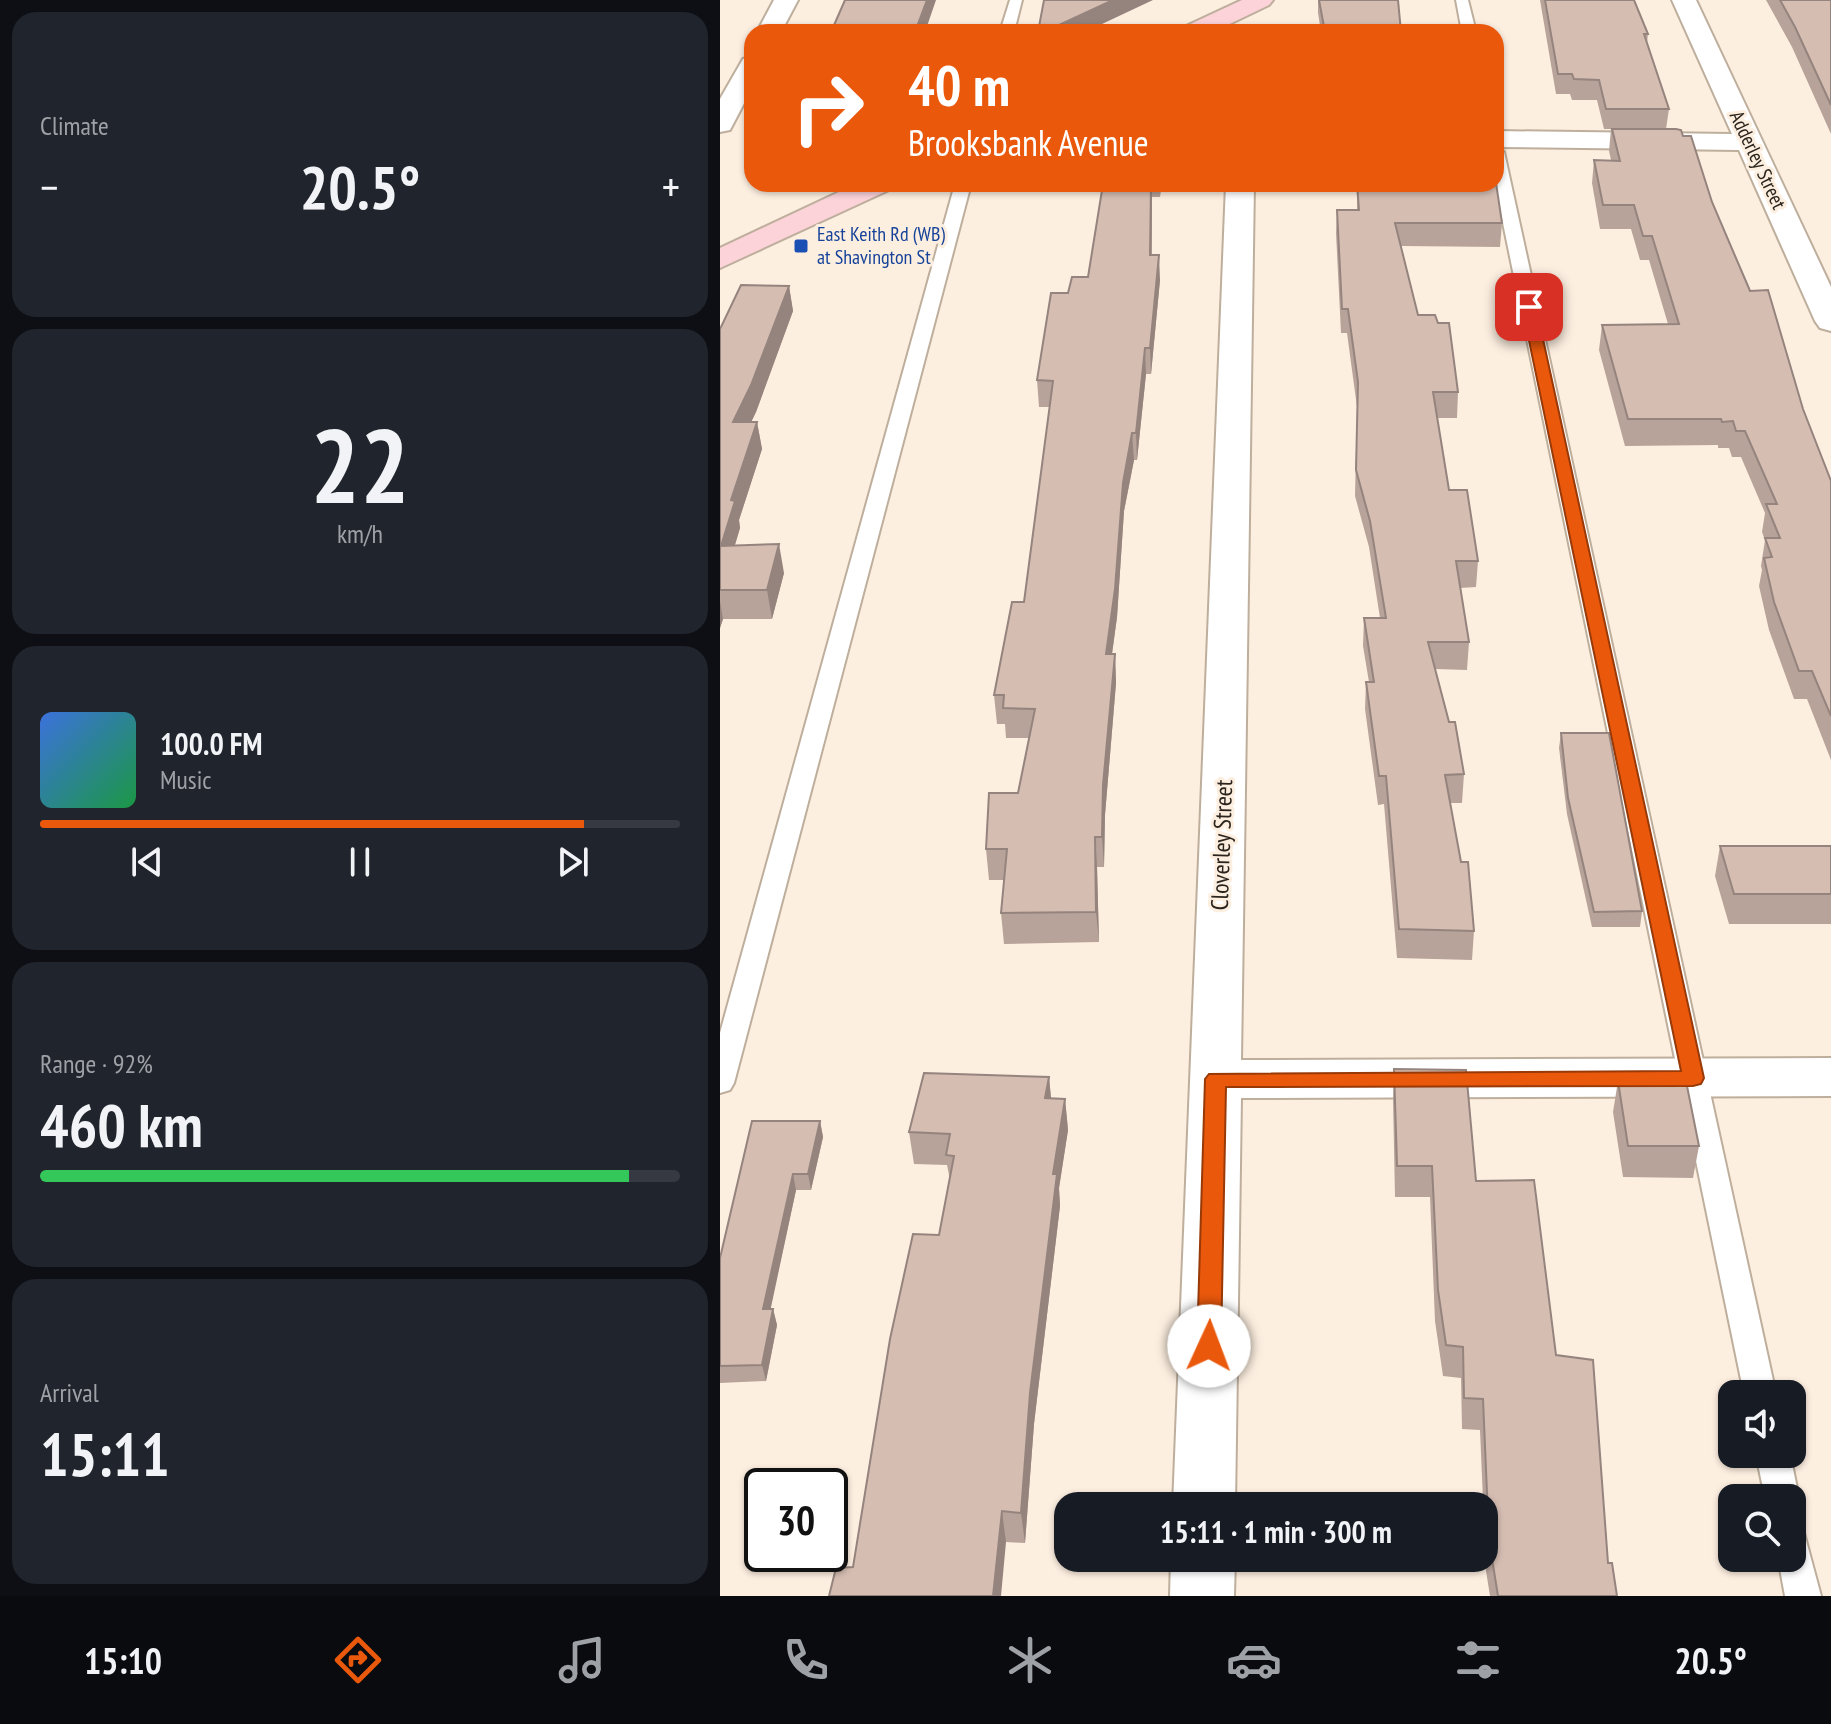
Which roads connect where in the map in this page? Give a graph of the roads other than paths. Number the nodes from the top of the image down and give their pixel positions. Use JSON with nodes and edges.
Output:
{"nodes":[{"id":1,"x":786,"y":0,"type":"edge"},
{"id":2,"x":1016,"y":0,"type":"edge"},
{"id":3,"x":1462,"y":0,"type":"edge"},
{"id":4,"x":1684,"y":0,"type":"edge"},
{"id":5,"x":1253,"y":2,"type":"edge"},
{"id":6,"x":773,"y":24,"type":"edge"},
{"id":7,"x":1009,"y":24,"type":"edge"},
{"id":8,"x":1209,"y":24,"type":"edge"},
{"id":9,"x":1467,"y":24,"type":"edge"},
{"id":10,"x":744,"y":79,"type":"edge"},
{"id":11,"x":720,"y":124,"type":"edge"},
{"id":12,"x":1504,"y":139,"type":"edge"},
{"id":13,"x":1750,"y":142,"type":"junction"},
{"id":14,"x":1504,"y":190,"type":"edge"},
{"id":15,"x":862,"y":192,"type":"edge"},
{"id":16,"x":961,"y":192,"type":"edge"},
{"id":17,"x":1240,"y":192,"type":"edge"},
{"id":18,"x":720,"y":259,"type":"edge"},
{"id":19,"x":1831,"y":321,"type":"edge"},
{"id":20,"x":1831,"y":1077,"type":"edge"},
{"id":21,"x":1693,"y":1078,"type":"junction"},
{"id":22,"x":1216,"y":1079,"type":"junction"},
{"id":23,"x":720,"y":1083,"type":"edge"},
{"id":24,"x":1757,"y":1380,"type":"edge"},
{"id":25,"x":1204,"y":1492,"type":"edge"},
{"id":26,"x":1203,"y":1572,"type":"edge"},
{"id":27,"x":1798,"y":1572,"type":"edge"},
{"id":28,"x":1202,"y":1596,"type":"edge"},
{"id":29,"x":1803,"y":1596,"type":"edge"}],
"edges":[{"from":1,"to":6,"type":"street"},
{"from":2,"to":7,"type":"lane"},
{"from":3,"to":9,"type":"lane"},
{"from":4,"to":13,"type":"street","name":"Adderley Street"},
{"from":5,"to":8,"type":"main road"},
{"from":10,"to":11,"type":"street"},
{"from":12,"to":13,"type":"street"},
{"from":13,"to":19,"type":"street","name":"Adderley Street"},
{"from":14,"to":21,"type":"lane"},
{"from":15,"to":18,"type":"main road"},
{"from":16,"to":23,"type":"lane"},
{"from":17,"to":22,"type":"street","name":"Cloverley Street"},
{"from":20,"to":21,"type":"street"},
{"from":21,"to":22,"type":"street"},
{"from":21,"to":24,"type":"lane"},
{"from":22,"to":25,"type":"street","name":"Cloverley Street"},
{"from":26,"to":28,"type":"street"},
{"from":27,"to":29,"type":"lane"}]}
